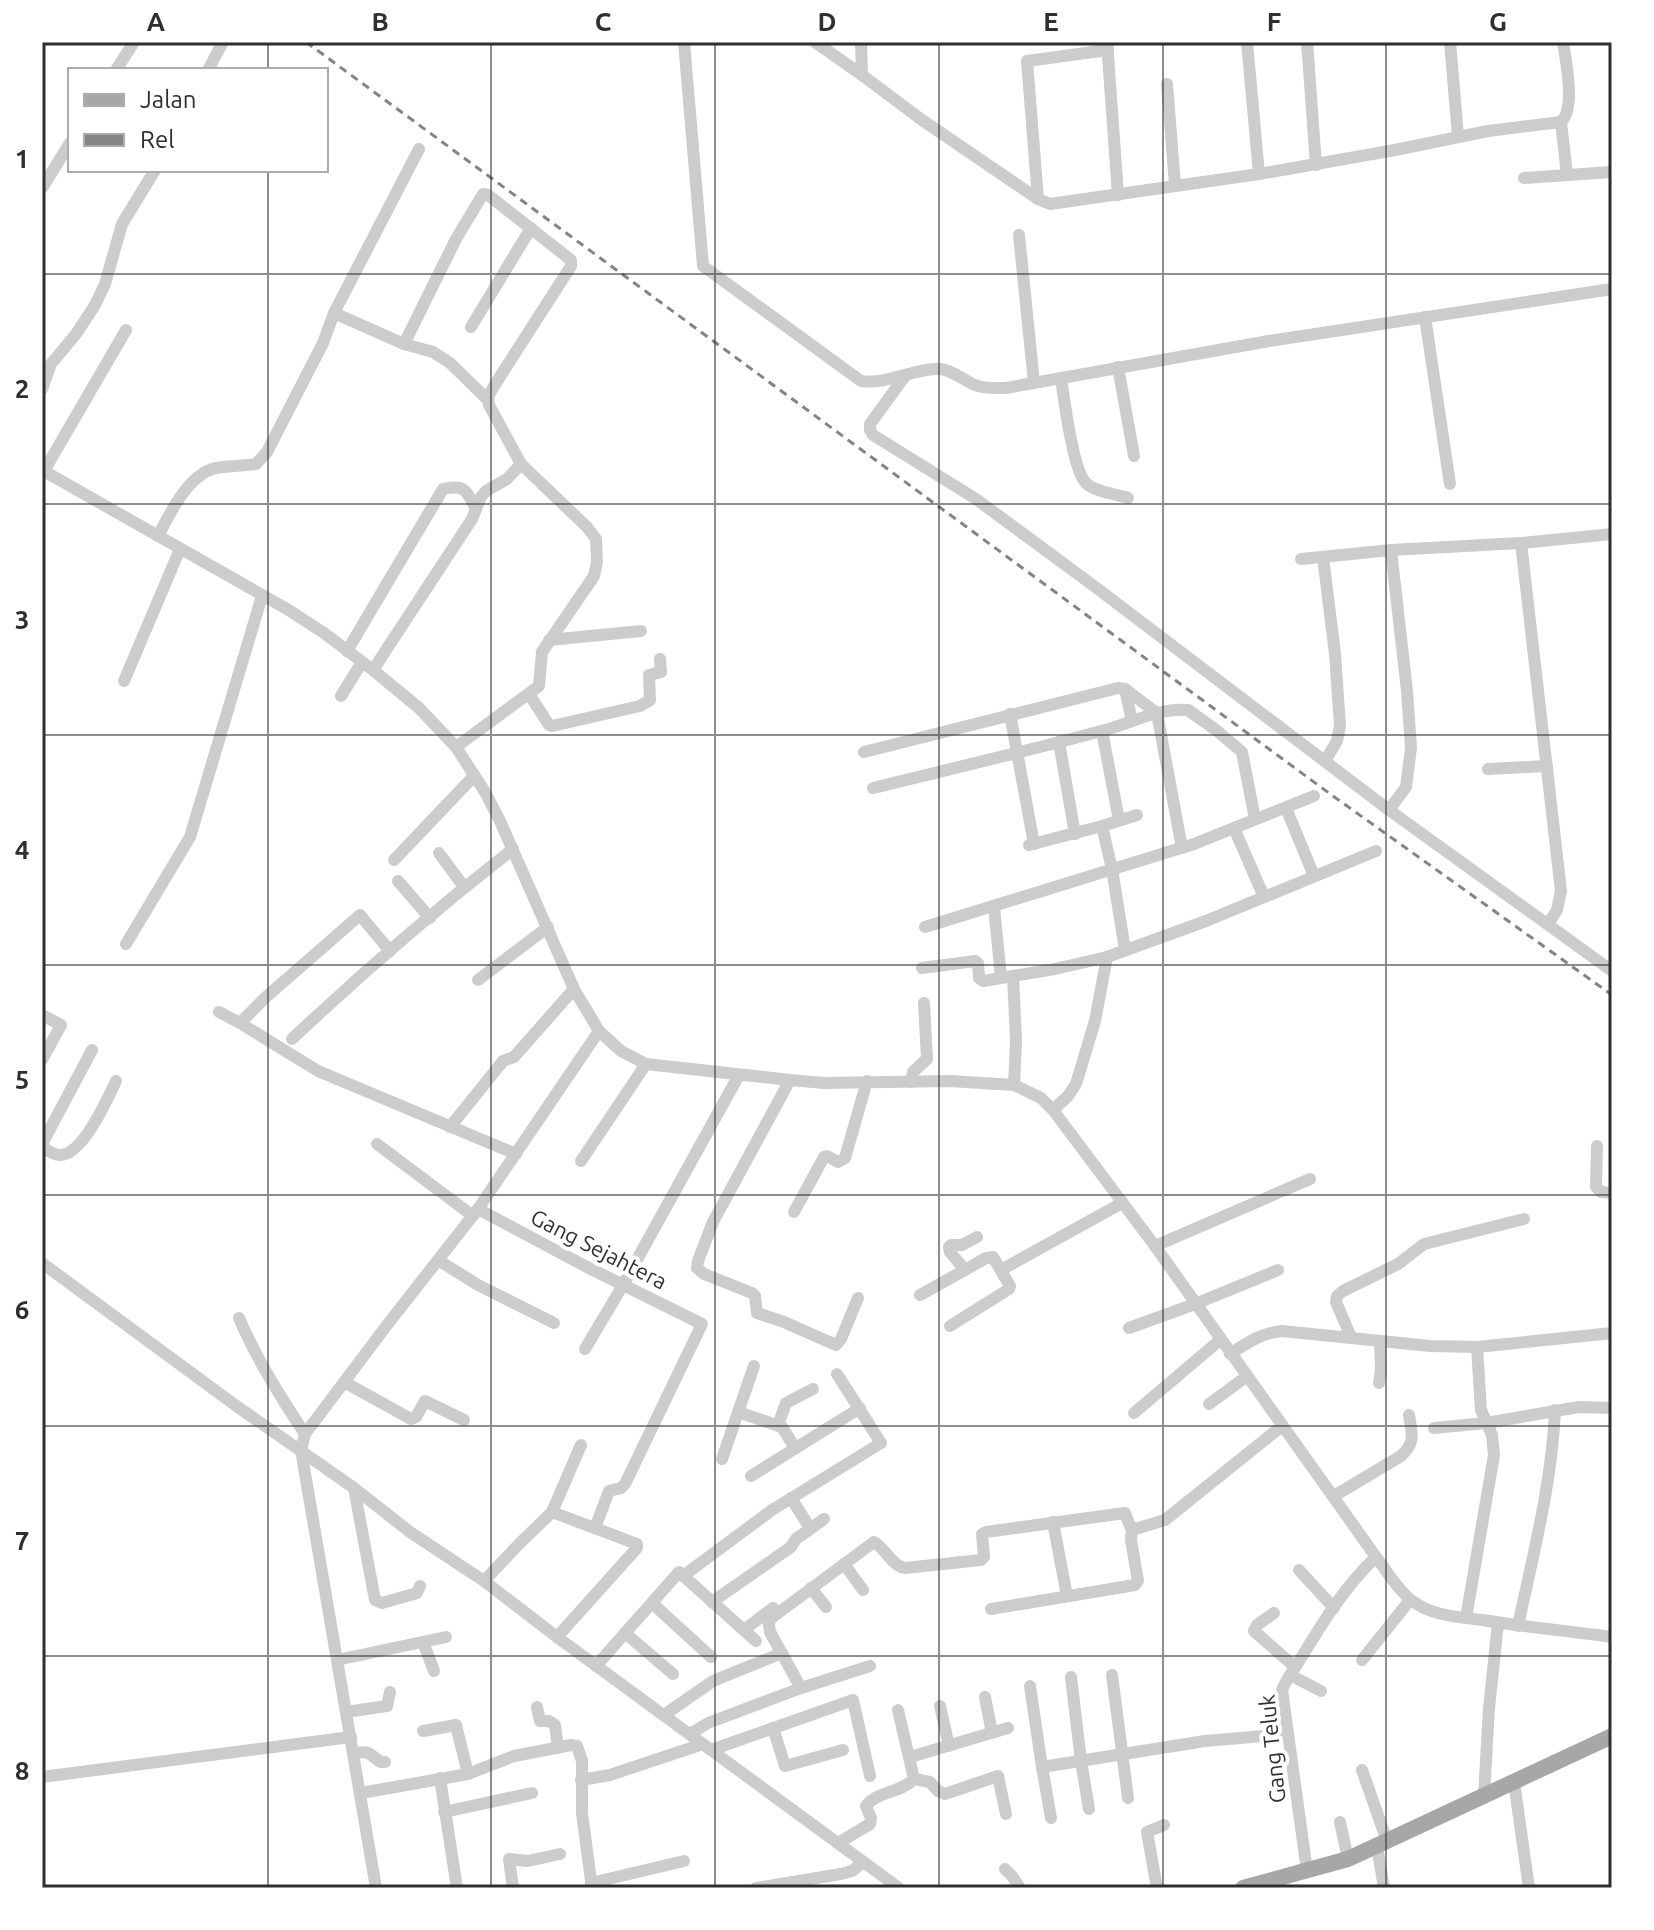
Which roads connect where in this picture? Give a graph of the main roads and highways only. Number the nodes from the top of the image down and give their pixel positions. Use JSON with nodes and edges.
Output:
{"nodes":[{"id":1,"x":1612,"y":1736,"type":"edge"},
{"id":2,"x":1243,"y":1888,"type":"edge"}],
"edges":[{"from":1,"to":2,"type":"main road"}]}
